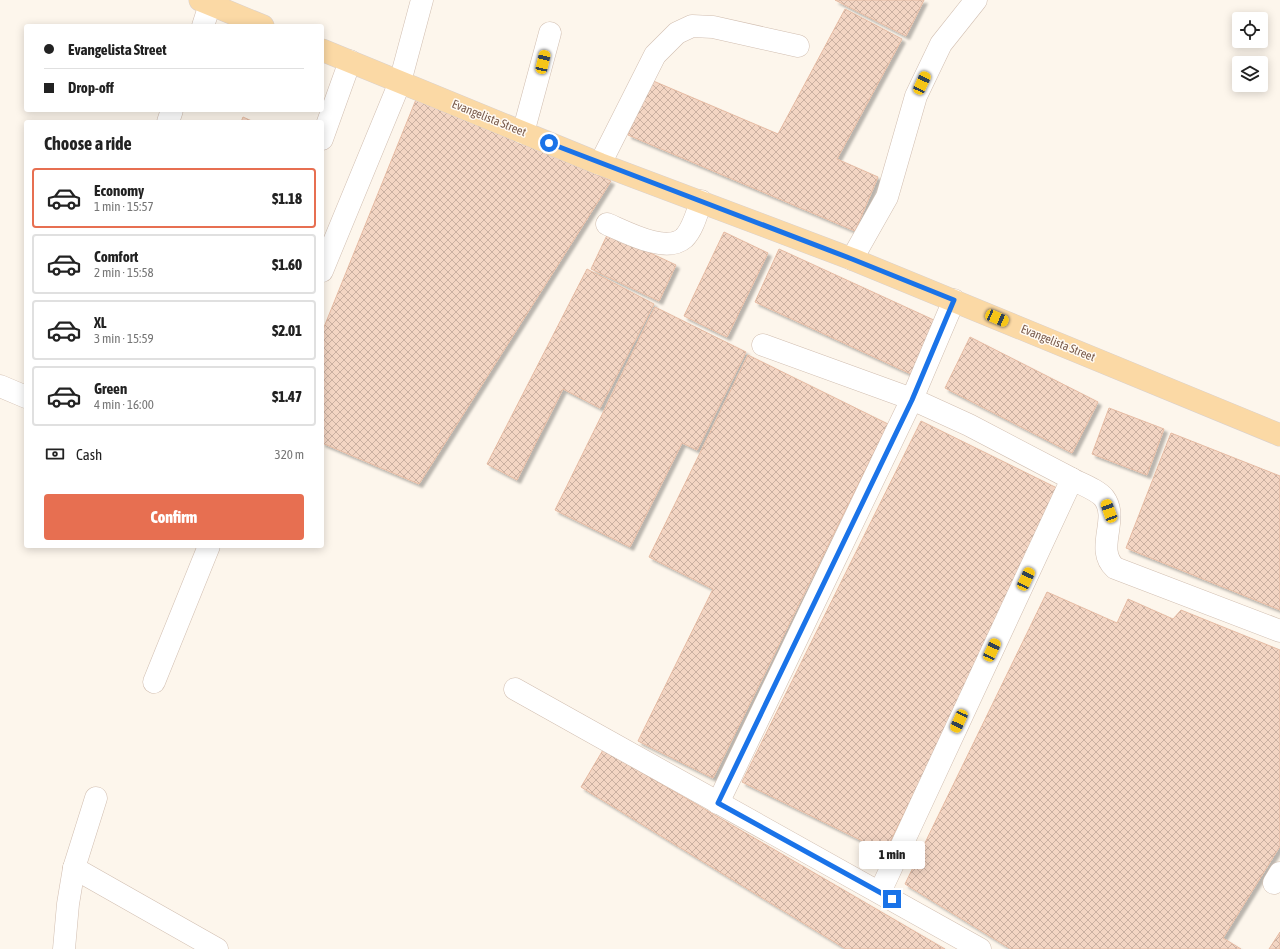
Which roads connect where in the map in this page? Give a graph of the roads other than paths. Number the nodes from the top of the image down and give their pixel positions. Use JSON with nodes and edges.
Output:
{"nodes":[{"id":1,"x":422,"y":0,"type":"edge"},
{"id":2,"x":976,"y":0,"type":"edge"},
{"id":3,"x":215,"y":4,"type":"edge"},
{"id":4,"x":204,"y":24,"type":"edge"},
{"id":5,"x":259,"y":24,"type":"edge"},
{"id":6,"x":550,"y":33,"type":"dead end"},
{"id":7,"x":798,"y":46,"type":"dead end"},
{"id":8,"x":324,"y":51,"type":"edge"},
{"id":9,"x":350,"y":61,"type":"junction"},
{"id":10,"x":400,"y":82,"type":"junction"},
{"id":11,"x":324,"y":133,"type":"edge"},
{"id":12,"x":523,"y":133,"type":"junction"},
{"id":13,"x":600,"y":164,"type":"junction"},
{"id":14,"x":701,"y":201,"type":"junction"},
{"id":15,"x":607,"y":224,"type":"dead end"},
{"id":16,"x":852,"y":259,"type":"junction"},
{"id":17,"x":324,"y":266,"type":"edge"},
{"id":18,"x":954,"y":300,"type":"junction"},
{"id":19,"x":763,"y":345,"type":"dead end"},
{"id":20,"x":0,"y":386,"type":"edge"},
{"id":21,"x":24,"y":396,"type":"edge"},
{"id":22,"x":912,"y":400,"type":"junction"},
{"id":23,"x":1280,"y":435,"type":"edge"},
{"id":24,"x":1072,"y":480,"type":"junction"},
{"id":25,"x":208,"y":548,"type":"edge"},
{"id":26,"x":1280,"y":631,"type":"edge"},
{"id":27,"x":154,"y":682,"type":"dead end"},
{"id":28,"x":515,"y":689,"type":"dead end"},
{"id":29,"x":96,"y":798,"type":"dead end"},
{"id":30,"x":718,"y":803,"type":"junction"},
{"id":31,"x":74,"y":868,"type":"junction"},
{"id":32,"x":880,"y":892,"type":"junction"},
{"id":33,"x":64,"y":949,"type":"edge"},
{"id":34,"x":217,"y":949,"type":"edge"},
{"id":35,"x":980,"y":949,"type":"edge"}],
"edges":[{"from":1,"to":10,"type":"street"},
{"from":2,"to":16,"type":"street"},
{"from":3,"to":4,"type":"street"},
{"from":3,"to":5,"type":"main road"},
{"from":6,"to":12,"type":"street"},
{"from":7,"to":13,"type":"street"},
{"from":8,"to":9,"type":"main road","name":"Evangelista Street"},
{"from":9,"to":10,"type":"main road","name":"Evangelista Street"},
{"from":9,"to":11,"type":"street"},
{"from":10,"to":12,"type":"main road","name":"Evangelista Street"},
{"from":10,"to":17,"type":"street"},
{"from":12,"to":13,"type":"main road","name":"Evangelista Street"},
{"from":13,"to":14,"type":"main road","name":"Evangelista Street"},
{"from":14,"to":15,"type":"street"},
{"from":14,"to":16,"type":"main road","name":"Evangelista Street"},
{"from":16,"to":18,"type":"main road","name":"Evangelista Street"},
{"from":18,"to":22,"type":"street"},
{"from":18,"to":23,"type":"main road","name":"Evangelista Street"},
{"from":19,"to":22,"type":"street"},
{"from":20,"to":21,"type":"street"},
{"from":22,"to":24,"type":"street"},
{"from":22,"to":30,"type":"street"},
{"from":24,"to":26,"type":"street"},
{"from":24,"to":32,"type":"street"},
{"from":25,"to":27,"type":"street"},
{"from":28,"to":30,"type":"street"},
{"from":29,"to":31,"type":"street"},
{"from":30,"to":32,"type":"street"},
{"from":31,"to":33,"type":"street"},
{"from":31,"to":34,"type":"street"},
{"from":32,"to":35,"type":"street"}]}
